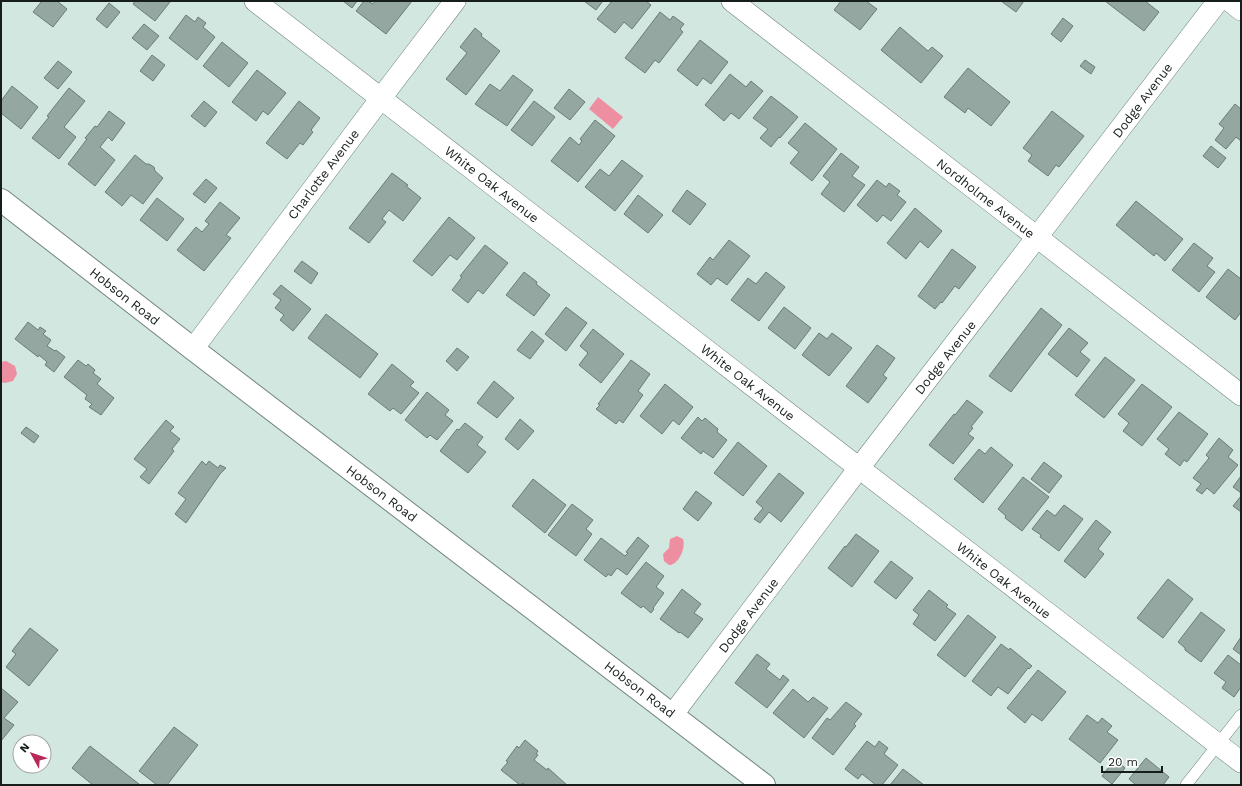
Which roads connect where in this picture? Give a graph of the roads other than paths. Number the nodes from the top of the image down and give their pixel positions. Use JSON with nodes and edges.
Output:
{"nodes":[{"id":1,"x":256,"y":1,"type":"edge"},
{"id":2,"x":455,"y":1,"type":"edge"},
{"id":3,"x":732,"y":1,"type":"edge"},
{"id":4,"x":1218,"y":1,"type":"edge"},
{"id":5,"x":1230,"y":1,"type":"edge"},
{"id":6,"x":1241,"y":10,"type":"edge"},
{"id":7,"x":381,"y":98,"type":"junction"},
{"id":8,"x":1,"y":200,"type":"edge"},
{"id":9,"x":1037,"y":238,"type":"junction"},
{"id":10,"x":193,"y":349,"type":"junction"},
{"id":11,"x":1241,"y":395,"type":"edge"},
{"id":12,"x":858,"y":468,"type":"junction"},
{"id":13,"x":673,"y":714,"type":"junction"},
{"id":14,"x":1241,"y":715,"type":"edge"},
{"id":15,"x":1217,"y":744,"type":"junction"},
{"id":16,"x":1241,"y":762,"type":"edge"},
{"id":17,"x":764,"y":785,"type":"edge"},
{"id":18,"x":1186,"y":785,"type":"edge"}],
"edges":[{"from":1,"to":7,"type":"street","name":"White Oak Avenue"},
{"from":2,"to":7,"type":"street","name":"Charlotte Avenue"},
{"from":3,"to":9,"type":"street","name":"Nordholme Avenue"},
{"from":4,"to":9,"type":"street","name":"Dodge Avenue"},
{"from":5,"to":6,"type":"street"},
{"from":7,"to":10,"type":"street","name":"Charlotte Avenue"},
{"from":7,"to":12,"type":"street","name":"White Oak Avenue"},
{"from":8,"to":10,"type":"main road","name":"Hobson Road"},
{"from":9,"to":11,"type":"street","name":"Nordholme Avenue"},
{"from":9,"to":12,"type":"street","name":"Dodge Avenue"},
{"from":10,"to":13,"type":"main road","name":"Hobson Road"},
{"from":12,"to":13,"type":"street","name":"Dodge Avenue"},
{"from":12,"to":15,"type":"street","name":"White Oak Avenue"},
{"from":13,"to":17,"type":"main road","name":"Hobson Road"},
{"from":14,"to":15,"type":"lane"},
{"from":15,"to":16,"type":"street","name":"White Oak Avenue"},
{"from":15,"to":18,"type":"lane"}]}
